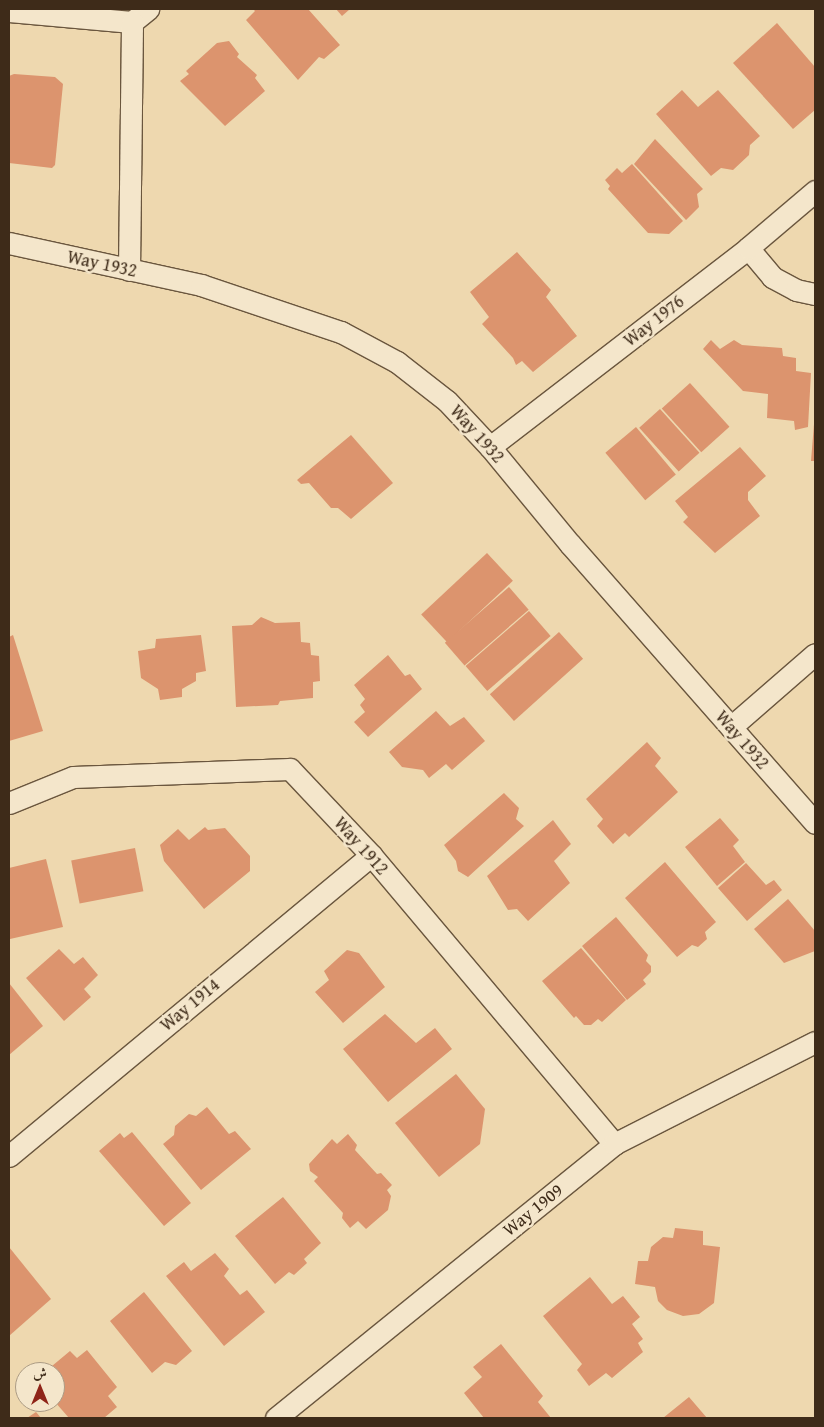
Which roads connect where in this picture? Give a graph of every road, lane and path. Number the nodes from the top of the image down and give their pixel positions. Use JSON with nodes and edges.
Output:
{"nodes":[{"id":1,"x":9,"y":11,"type":"edge"},
{"id":2,"x":140,"y":16,"type":"edge"},
{"id":3,"x":815,"y":191,"type":"edge"},
{"id":4,"x":9,"y":243,"type":"edge"},
{"id":5,"x":748,"y":248,"type":"junction"},
{"id":6,"x":129,"y":270,"type":"junction"},
{"id":7,"x":815,"y":294,"type":"edge"},
{"id":8,"x":490,"y":447,"type":"junction"},
{"id":9,"x":815,"y":654,"type":"edge"},
{"id":10,"x":731,"y":727,"type":"junction"},
{"id":11,"x":9,"y":803,"type":"edge"},
{"id":12,"x":815,"y":823,"type":"edge"},
{"id":13,"x":371,"y":855,"type":"junction"},
{"id":14,"x":815,"y":1042,"type":"edge"},
{"id":15,"x":614,"y":1144,"type":"junction"},
{"id":16,"x":9,"y":1156,"type":"edge"},
{"id":17,"x":276,"y":1418,"type":"edge"}],
"edges":[{"from":1,"to":2,"type":"street"},
{"from":2,"to":6,"type":"street"},
{"from":3,"to":5,"type":"street","name":"Way 1976"},
{"from":4,"to":6,"type":"street","name":"Way 1932"},
{"from":5,"to":7,"type":"street"},
{"from":5,"to":8,"type":"street","name":"Way 1976"},
{"from":6,"to":8,"type":"street","name":"Way 1932"},
{"from":8,"to":10,"type":"street","name":"Way 1932"},
{"from":9,"to":10,"type":"street"},
{"from":10,"to":12,"type":"street","name":"Way 1932"},
{"from":11,"to":13,"type":"street","name":"Way 1912"},
{"from":13,"to":15,"type":"street","name":"Way 1912"},
{"from":13,"to":16,"type":"street","name":"Way 1914"},
{"from":14,"to":15,"type":"street","name":"Way 1909"},
{"from":15,"to":17,"type":"street","name":"Way 1909"}]}
